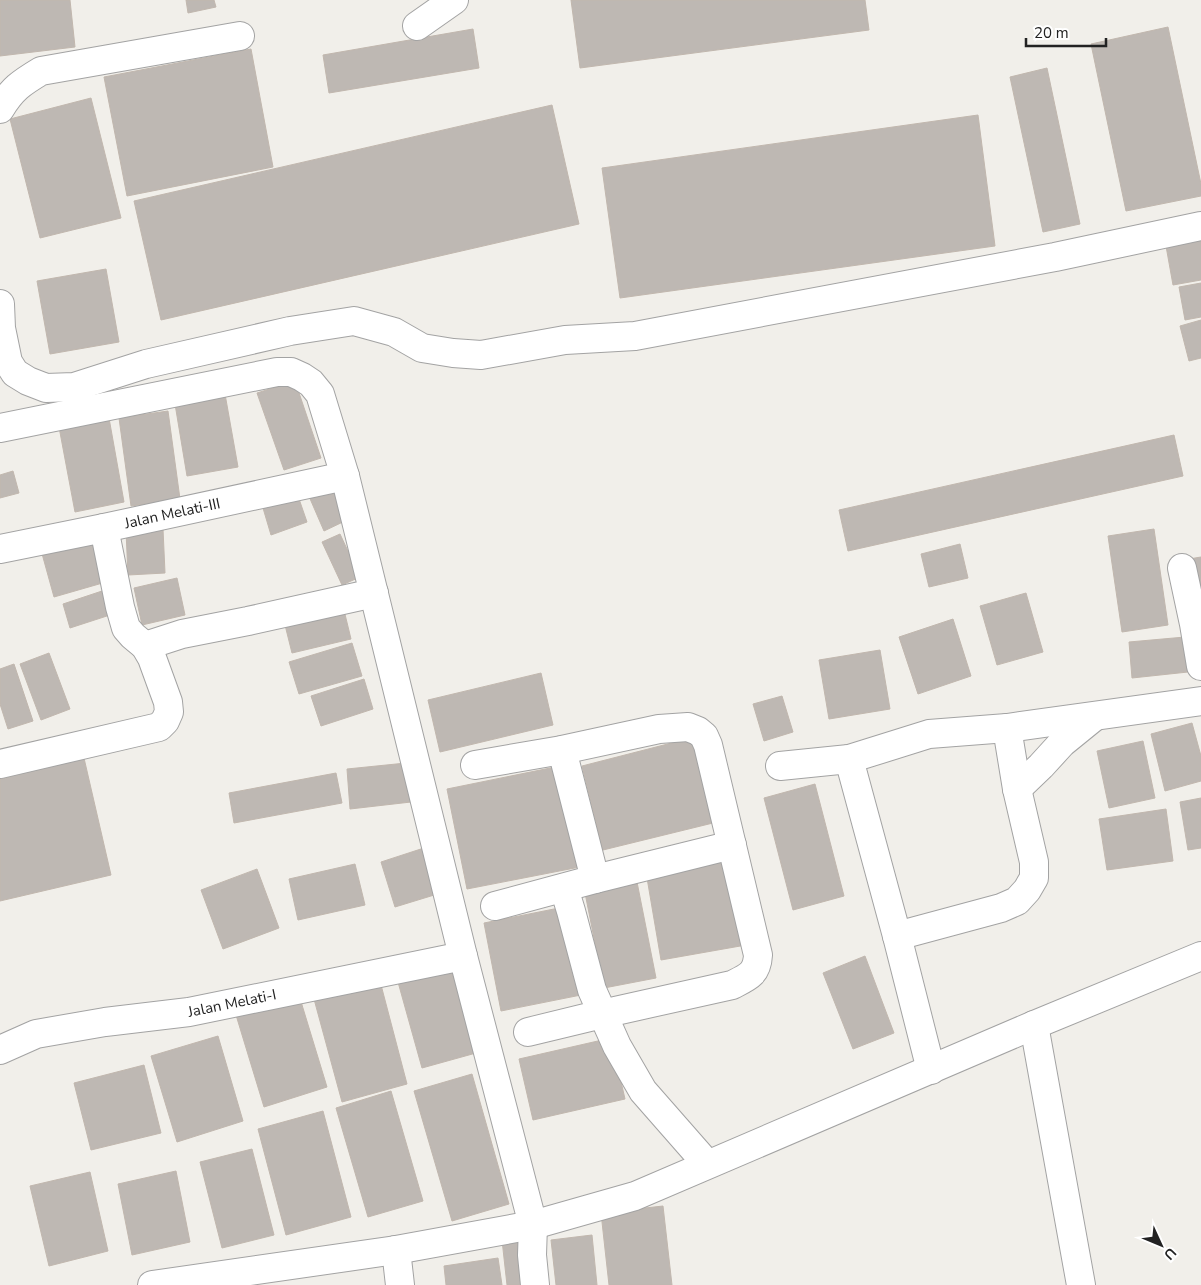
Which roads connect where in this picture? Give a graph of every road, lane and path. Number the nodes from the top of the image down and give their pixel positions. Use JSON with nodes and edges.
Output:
{"nodes":[{"id":1,"x":454,"y":0,"type":"edge"},
{"id":2,"x":417,"y":26,"type":"dead end"},
{"id":3,"x":240,"y":36,"type":"dead end"},
{"id":4,"x":0,"y":109,"type":"edge"},
{"id":5,"x":1201,"y":226,"type":"edge"},
{"id":6,"x":0,"y":304,"type":"edge"},
{"id":7,"x":0,"y":428,"type":"edge"},
{"id":8,"x":345,"y":476,"type":"junction"},
{"id":9,"x":104,"y":528,"type":"junction"},
{"id":10,"x":0,"y":549,"type":"edge"},
{"id":11,"x":1182,"y":568,"type":"dead end"},
{"id":12,"x":374,"y":593,"type":"junction"},
{"id":13,"x":145,"y":646,"type":"junction"},
{"id":14,"x":1201,"y":666,"type":"edge"},
{"id":15,"x":1201,"y":701,"type":"edge"},
{"id":16,"x":1094,"y":716,"type":"junction"},
{"id":17,"x":1007,"y":728,"type":"junction"},
{"id":18,"x":562,"y":750,"type":"junction"},
{"id":19,"x":849,"y":759,"type":"junction"},
{"id":20,"x":0,"y":764,"type":"edge"},
{"id":21,"x":475,"y":765,"type":"dead end"},
{"id":22,"x":780,"y":766,"type":"dead end"},
{"id":23,"x":1017,"y":789,"type":"junction"},
{"id":24,"x":732,"y":845,"type":"junction"},
{"id":25,"x":595,"y":879,"type":"junction"},
{"id":26,"x":564,"y":888,"type":"junction"},
{"id":27,"x":495,"y":906,"type":"dead end"},
{"id":28,"x":897,"y":936,"type":"junction"},
{"id":29,"x":463,"y":956,"type":"junction"},
{"id":30,"x":1201,"y":956,"type":"edge"},
{"id":31,"x":602,"y":1014,"type":"junction"},
{"id":32,"x":1034,"y":1025,"type":"junction"},
{"id":33,"x":528,"y":1032,"type":"dead end"},
{"id":34,"x":0,"y":1050,"type":"edge"},
{"id":35,"x":931,"y":1070,"type":"junction"},
{"id":36,"x":707,"y":1164,"type":"junction"},
{"id":37,"x":533,"y":1225,"type":"junction"},
{"id":38,"x":396,"y":1250,"type":"junction"},
{"id":39,"x":152,"y":1285,"type":"edge"},
{"id":40,"x":400,"y":1285,"type":"edge"},
{"id":41,"x":535,"y":1285,"type":"edge"},
{"id":42,"x":1081,"y":1285,"type":"edge"}],
"edges":[{"from":1,"to":2,"type":"street"},
{"from":3,"to":4,"type":"street"},
{"from":5,"to":6,"type":"street"},
{"from":7,"to":8,"type":"street"},
{"from":8,"to":9,"type":"street","name":"Jalan Melati-III"},
{"from":8,"to":12,"type":"street"},
{"from":9,"to":10,"type":"street","name":"Jalan Melati-III"},
{"from":9,"to":13,"type":"street"},
{"from":11,"to":14,"type":"street"},
{"from":12,"to":13,"type":"street"},
{"from":12,"to":29,"type":"street"},
{"from":13,"to":20,"type":"street"},
{"from":15,"to":16,"type":"street"},
{"from":16,"to":17,"type":"street"},
{"from":16,"to":23,"type":"street"},
{"from":17,"to":19,"type":"street"},
{"from":17,"to":23,"type":"street"},
{"from":18,"to":21,"type":"street"},
{"from":18,"to":24,"type":"street"},
{"from":18,"to":25,"type":"street"},
{"from":19,"to":22,"type":"street"},
{"from":19,"to":28,"type":"street"},
{"from":23,"to":28,"type":"street"},
{"from":24,"to":25,"type":"street"},
{"from":24,"to":31,"type":"street"},
{"from":25,"to":26,"type":"street"},
{"from":26,"to":27,"type":"street"},
{"from":26,"to":31,"type":"street"},
{"from":28,"to":35,"type":"street"},
{"from":29,"to":34,"type":"street","name":"Jalan Melati-I"},
{"from":29,"to":37,"type":"street"},
{"from":30,"to":32,"type":"street"},
{"from":31,"to":33,"type":"street"},
{"from":31,"to":36,"type":"street"},
{"from":32,"to":35,"type":"street"},
{"from":32,"to":42,"type":"street"},
{"from":35,"to":36,"type":"street"},
{"from":36,"to":37,"type":"street"},
{"from":37,"to":38,"type":"street"},
{"from":37,"to":41,"type":"street"},
{"from":38,"to":39,"type":"street"},
{"from":38,"to":40,"type":"street"}]}
